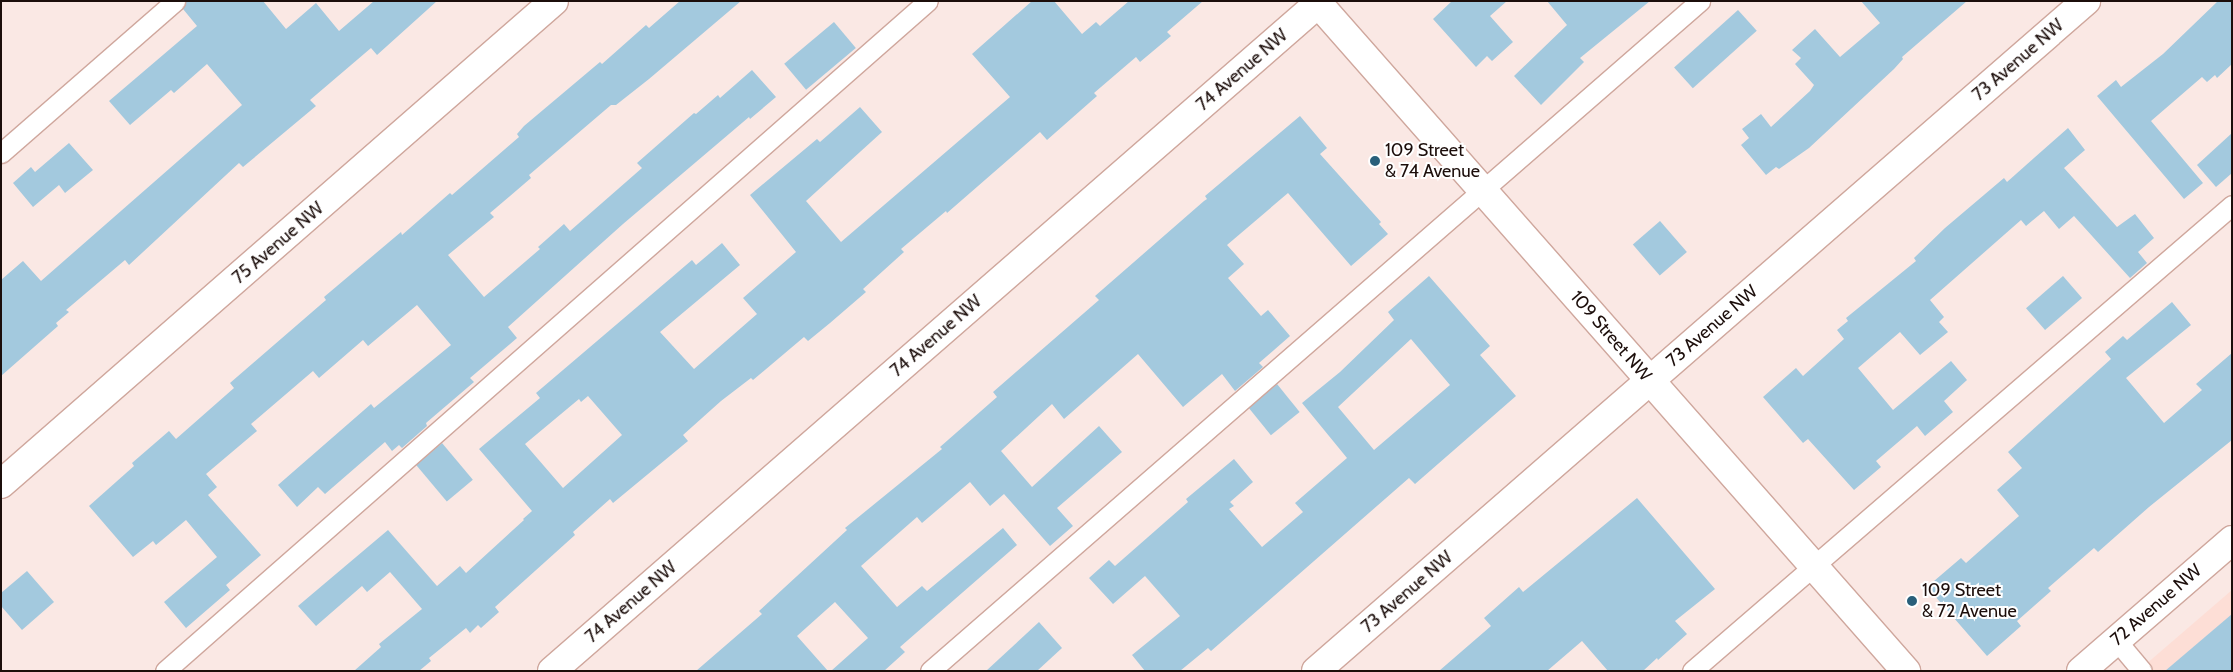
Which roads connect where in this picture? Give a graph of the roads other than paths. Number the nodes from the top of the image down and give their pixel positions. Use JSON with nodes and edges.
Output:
{"nodes":[{"id":1,"x":175,"y":1,"type":"edge"},
{"id":2,"x":554,"y":1,"type":"edge"},
{"id":3,"x":928,"y":1,"type":"edge"},
{"id":4,"x":1700,"y":1,"type":"edge"},
{"id":5,"x":2086,"y":1,"type":"edge"},
{"id":6,"x":1318,"y":2,"type":"edge"},
{"id":7,"x":1,"y":153,"type":"edge"},
{"id":8,"x":1482,"y":190,"type":"junction"},
{"id":9,"x":2232,"y":204,"type":"edge"},
{"id":10,"x":1649,"y":380,"type":"junction"},
{"id":11,"x":1,"y":484,"type":"edge"},
{"id":12,"x":2232,"y":540,"type":"edge"},
{"id":13,"x":1812,"y":565,"type":"junction"},
{"id":14,"x":2116,"y":640,"type":"junction"},
{"id":15,"x":165,"y":671,"type":"edge"},
{"id":16,"x":552,"y":671,"type":"edge"},
{"id":17,"x":930,"y":671,"type":"edge"},
{"id":18,"x":1316,"y":671,"type":"edge"},
{"id":19,"x":1692,"y":671,"type":"edge"},
{"id":20,"x":1906,"y":671,"type":"edge"},
{"id":21,"x":2081,"y":671,"type":"edge"},
{"id":22,"x":2142,"y":671,"type":"edge"}],
"edges":[{"from":1,"to":7,"type":"lane"},
{"from":2,"to":11,"type":"street","name":"75 Avenue NW"},
{"from":3,"to":15,"type":"lane"},
{"from":4,"to":8,"type":"lane"},
{"from":5,"to":10,"type":"street","name":"73 Avenue NW"},
{"from":6,"to":8,"type":"street","name":"109 Street NW"},
{"from":6,"to":16,"type":"street","name":"74 Avenue NW"},
{"from":8,"to":10,"type":"street","name":"109 Street NW"},
{"from":8,"to":17,"type":"lane"},
{"from":9,"to":13,"type":"lane"},
{"from":10,"to":13,"type":"street","name":"109 Street NW"},
{"from":10,"to":18,"type":"street","name":"73 Avenue NW"},
{"from":12,"to":14,"type":"street","name":"72 Avenue NW"},
{"from":13,"to":19,"type":"lane"},
{"from":13,"to":20,"type":"street","name":"109 Street NW"},
{"from":14,"to":21,"type":"street","name":"72 Avenue NW"},
{"from":14,"to":22,"type":"lane"}]}
